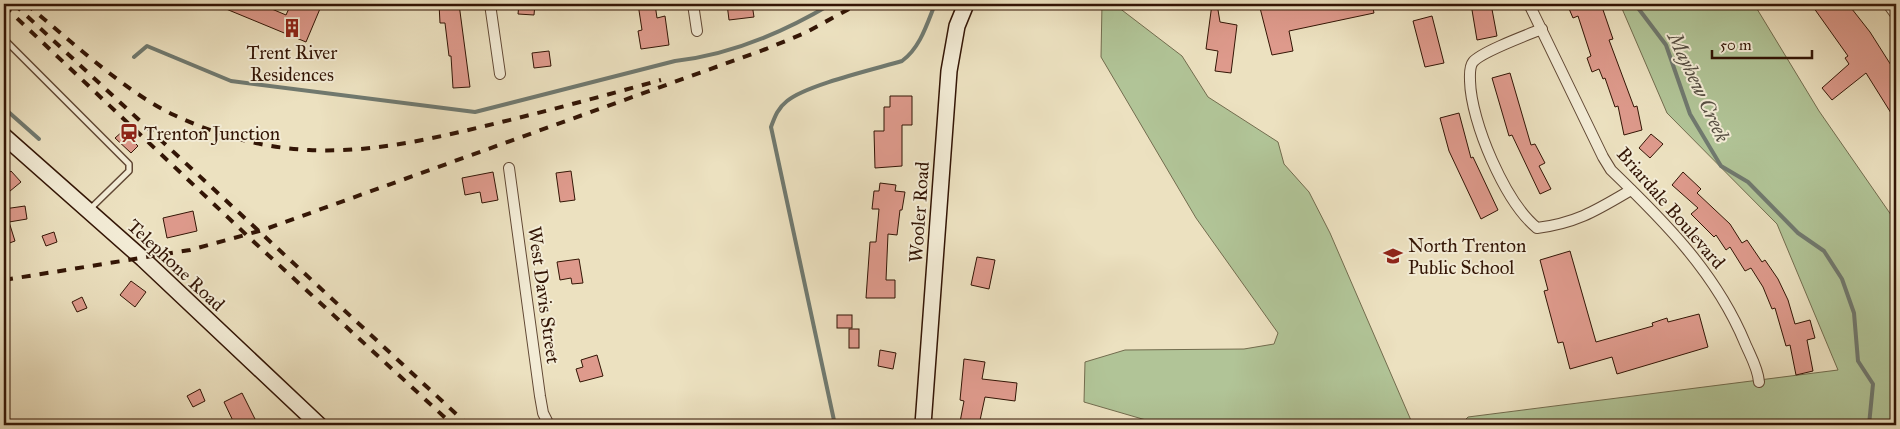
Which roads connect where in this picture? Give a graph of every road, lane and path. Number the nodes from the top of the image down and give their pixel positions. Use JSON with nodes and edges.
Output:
{"nodes":[{"id":1,"x":490,"y":4,"type":"edge"},
{"id":2,"x":693,"y":4,"type":"edge"},
{"id":3,"x":966,"y":4,"type":"edge"},
{"id":4,"x":1530,"y":4,"type":"edge"},
{"id":5,"x":1888,"y":4,"type":"edge"},
{"id":6,"x":1896,"y":16,"type":"edge"},
{"id":7,"x":1542,"y":29,"type":"junction"},
{"id":8,"x":697,"y":31,"type":"dead end"},
{"id":9,"x":4,"y":39,"type":"edge"},
{"id":10,"x":500,"y":74,"type":"dead end"},
{"id":11,"x":4,"y":136,"type":"edge"},
{"id":12,"x":509,"y":168,"type":"dead end"},
{"id":13,"x":1631,"y":190,"type":"junction"},
{"id":14,"x":88,"y":211,"type":"junction"},
{"id":15,"x":1760,"y":382,"type":"dead end"},
{"id":16,"x":319,"y":425,"type":"edge"},
{"id":17,"x":549,"y":425,"type":"edge"},
{"id":18,"x":923,"y":425,"type":"edge"}],
"edges":[{"from":1,"to":10,"type":"street"},
{"from":2,"to":8,"type":"street"},
{"from":3,"to":18,"type":"street","name":"Wooler Road"},
{"from":4,"to":7,"type":"street","name":"Briardale Boulevard"},
{"from":5,"to":6,"type":"street"},
{"from":7,"to":13,"type":"street","name":"Briardale Boulevard"},
{"from":7,"to":13,"type":"street"},
{"from":9,"to":14,"type":"lane"},
{"from":11,"to":14,"type":"street","name":"Telephone Road"},
{"from":12,"to":17,"type":"street","name":"West Davis Street"},
{"from":13,"to":15,"type":"street","name":"Briardale Boulevard"},
{"from":14,"to":16,"type":"street","name":"Telephone Road"}]}
